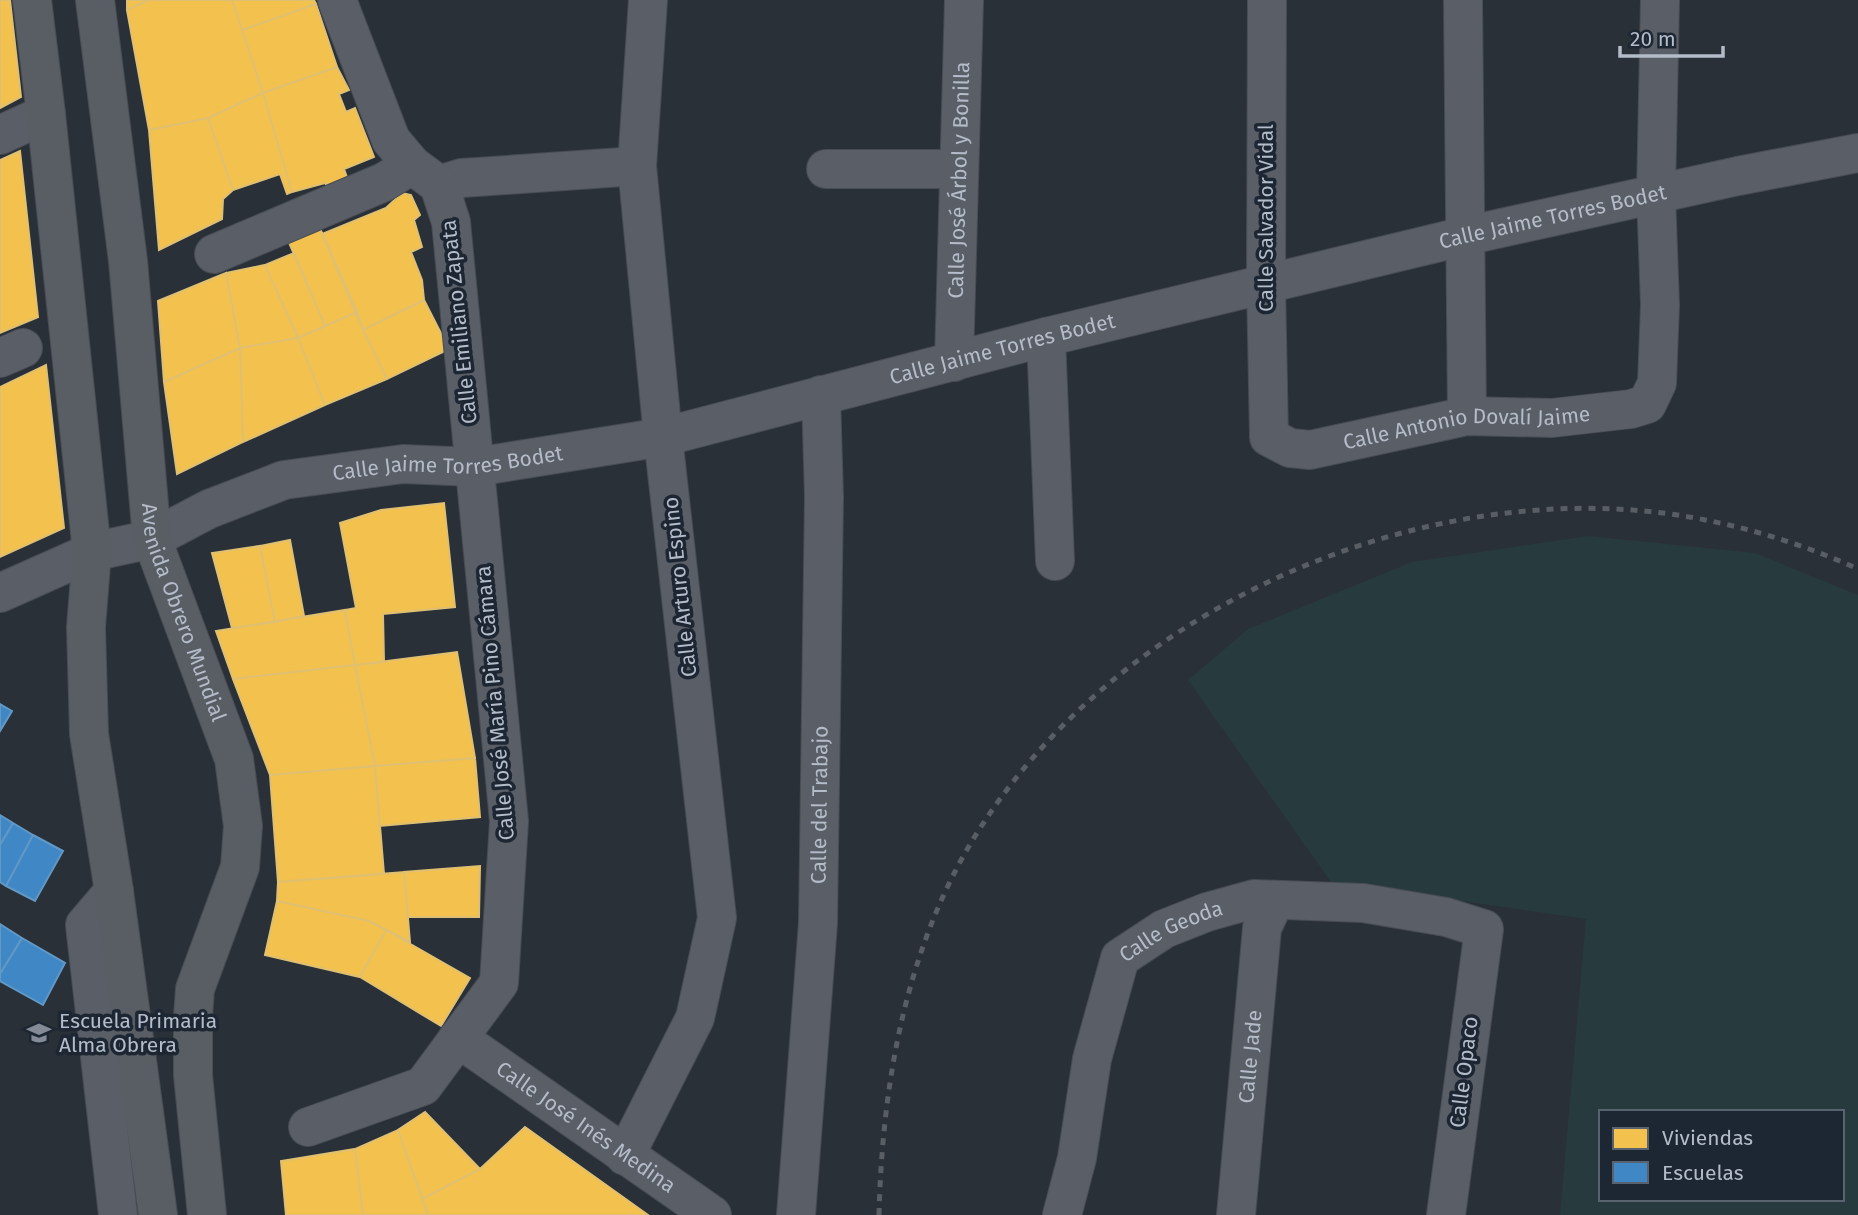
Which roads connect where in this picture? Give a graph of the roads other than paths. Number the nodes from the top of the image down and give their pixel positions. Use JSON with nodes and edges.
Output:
{"nodes":[{"id":1,"x":32,"y":0,"type":"edge"},
{"id":2,"x":95,"y":0,"type":"edge"},
{"id":3,"x":337,"y":0,"type":"edge"},
{"id":4,"x":648,"y":0,"type":"edge"},
{"id":5,"x":964,"y":0,"type":"edge"},
{"id":6,"x":1266,"y":0,"type":"edge"},
{"id":7,"x":1463,"y":0,"type":"edge"},
{"id":8,"x":1660,"y":0,"type":"edge"},
{"id":9,"x":46,"y":114,"type":"junction"},
{"id":10,"x":0,"y":135,"type":"edge"},
{"id":11,"x":1858,"y":153,"type":"edge"},
{"id":12,"x":636,"y":166,"type":"junction"},
{"id":13,"x":826,"y":169,"type":"dead end"},
{"id":14,"x":959,"y":169,"type":"junction"},
{"id":15,"x":425,"y":175,"type":"junction"},
{"id":16,"x":1656,"y":194,"type":"junction"},
{"id":17,"x":1465,"y":236,"type":"junction"},
{"id":18,"x":214,"y":254,"type":"dead end"},
{"id":19,"x":1266,"y":284,"type":"junction"},
{"id":20,"x":1046,"y":337,"type":"junction"},
{"id":21,"x":954,"y":362,"type":"junction"},
{"id":22,"x":821,"y":395,"type":"junction"},
{"id":23,"x":1468,"y":416,"type":"junction"},
{"id":24,"x":663,"y":437,"type":"junction"},
{"id":25,"x":1269,"y":437,"type":"joint"},
{"id":26,"x":475,"y":467,"type":"junction"},
{"id":27,"x":152,"y":539,"type":"junction"},
{"id":28,"x":92,"y":552,"type":"junction"},
{"id":29,"x":1055,"y":561,"type":"dead end"},
{"id":30,"x":0,"y":593,"type":"edge"},
{"id":31,"x":114,"y":891,"type":"junction"},
{"id":32,"x":1275,"y":900,"type":"junction"},
{"id":33,"x":1484,"y":929,"type":"joint"},
{"id":34,"x":458,"y":1038,"type":"junction"},
{"id":35,"x":308,"y":1127,"type":"dead end"},
{"id":36,"x":625,"y":1156,"type":"junction"},
{"id":37,"x":118,"y":1215,"type":"edge"},
{"id":38,"x":158,"y":1215,"type":"edge"},
{"id":39,"x":207,"y":1215,"type":"edge"},
{"id":40,"x":712,"y":1215,"type":"edge"},
{"id":41,"x":796,"y":1215,"type":"edge"},
{"id":42,"x":1062,"y":1215,"type":"edge"},
{"id":43,"x":1236,"y":1215,"type":"edge"},
{"id":44,"x":1446,"y":1215,"type":"edge"}],
"edges":[{"from":1,"to":9,"type":"main road"},
{"from":2,"to":27,"type":"main road","name":"Avenida Obrero Mundial"},
{"from":3,"to":15,"type":"street","name":"Calle Emiliano Zapata"},
{"from":4,"to":12,"type":"street","name":"Calle Arturo Espino"},
{"from":5,"to":14,"type":"street","name":"Calle José Árbol y Bonilla"},
{"from":6,"to":19,"type":"street","name":"Calle Salvador Vidal"},
{"from":7,"to":17,"type":"street"},
{"from":8,"to":16,"type":"street"},
{"from":9,"to":10,"type":"street"},
{"from":9,"to":28,"type":"main road"},
{"from":11,"to":16,"type":"street","name":"Calle Jaime Torres Bodet"},
{"from":12,"to":15,"type":"street"},
{"from":12,"to":24,"type":"street","name":"Calle Arturo Espino"},
{"from":13,"to":14,"type":"street"},
{"from":14,"to":21,"type":"street","name":"Calle José Árbol y Bonilla"},
{"from":15,"to":18,"type":"street"},
{"from":15,"to":26,"type":"street","name":"Calle Emiliano Zapata"},
{"from":16,"to":17,"type":"street","name":"Calle Jaime Torres Bodet"},
{"from":16,"to":23,"type":"street","name":"Calle Antonio Dovalí Jaime"},
{"from":17,"to":19,"type":"street","name":"Calle Jaime Torres Bodet"},
{"from":17,"to":23,"type":"street"},
{"from":19,"to":20,"type":"street","name":"Calle Jaime Torres Bodet"},
{"from":19,"to":25,"type":"street","name":"Calle Salvador Vidal"},
{"from":20,"to":21,"type":"street","name":"Calle Jaime Torres Bodet"},
{"from":20,"to":29,"type":"street"},
{"from":21,"to":22,"type":"street","name":"Calle Jaime Torres Bodet"},
{"from":22,"to":24,"type":"street","name":"Calle Jaime Torres Bodet"},
{"from":22,"to":41,"type":"street","name":"Calle del Trabajo"},
{"from":23,"to":25,"type":"street","name":"Calle Antonio Dovalí Jaime"},
{"from":24,"to":26,"type":"street","name":"Calle Jaime Torres Bodet"},
{"from":24,"to":36,"type":"street","name":"Calle Arturo Espino"},
{"from":26,"to":27,"type":"street","name":"Calle Jaime Torres Bodet"},
{"from":26,"to":34,"type":"street","name":"Calle José María Pino Cámara"},
{"from":27,"to":28,"type":"street","name":"Calle Jaime Torres Bodet"},
{"from":27,"to":39,"type":"main road","name":"Avenida Obrero Mundial"},
{"from":28,"to":30,"type":"street","name":"Calle Jaime Torres Bodet"},
{"from":28,"to":31,"type":"main road"},
{"from":31,"to":37,"type":"street"},
{"from":31,"to":38,"type":"main road"},
{"from":32,"to":33,"type":"street","name":"Calle Geoda"},
{"from":32,"to":42,"type":"street","name":"Calle Geoda"},
{"from":32,"to":43,"type":"street","name":"Calle Jade"},
{"from":33,"to":44,"type":"street","name":"Calle Opaco"},
{"from":34,"to":35,"type":"street","name":"Calle José María Pino Cámara"},
{"from":34,"to":36,"type":"street","name":"Calle José Inés Medina"},
{"from":36,"to":40,"type":"street","name":"Calle José Inés Medina"}]}
